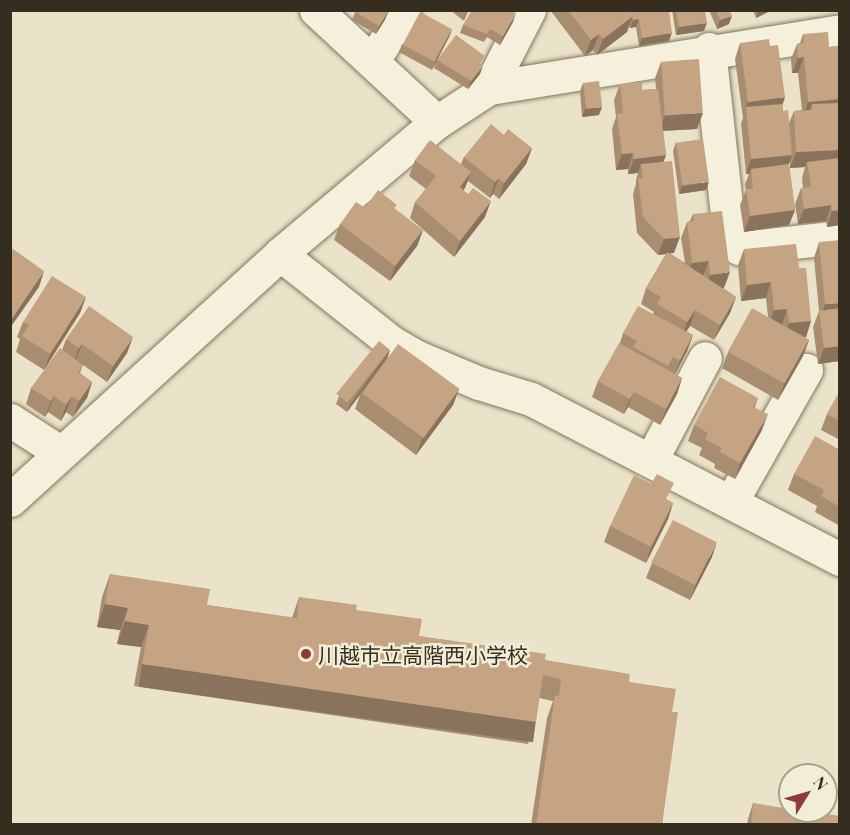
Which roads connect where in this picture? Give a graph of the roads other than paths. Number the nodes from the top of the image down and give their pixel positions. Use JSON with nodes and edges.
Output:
{"nodes":[{"id":1,"x":316,"y":10,"type":"edge"},
{"id":2,"x":404,"y":10,"type":"edge"},
{"id":3,"x":529,"y":10,"type":"edge"},
{"id":4,"x":840,"y":31,"type":"edge"},
{"id":5,"x":709,"y":49,"type":"junction"},
{"id":6,"x":373,"y":61,"type":"junction"},
{"id":7,"x":489,"y":88,"type":"junction"},
{"id":8,"x":436,"y":122,"type":"junction"},
{"id":9,"x":840,"y":237,"type":"edge"},
{"id":10,"x":280,"y":254,"type":"junction"},
{"id":11,"x":705,"y":358,"type":"dead end"},
{"id":12,"x":806,"y":370,"type":"dead end"},
{"id":13,"x":10,"y":420,"type":"edge"},
{"id":14,"x":60,"y":452,"type":"junction"},
{"id":15,"x":651,"y":460,"type":"junction"},
{"id":16,"x":10,"y":500,"type":"edge"},
{"id":17,"x":731,"y":502,"type":"junction"},
{"id":18,"x":840,"y":559,"type":"edge"}],
"edges":[{"from":1,"to":6,"type":"street"},
{"from":2,"to":6,"type":"street"},
{"from":3,"to":7,"type":"street"},
{"from":4,"to":5,"type":"street"},
{"from":5,"to":7,"type":"street"},
{"from":5,"to":9,"type":"street"},
{"from":6,"to":8,"type":"street"},
{"from":7,"to":8,"type":"street"},
{"from":8,"to":10,"type":"street"},
{"from":10,"to":14,"type":"street"},
{"from":10,"to":15,"type":"street"},
{"from":11,"to":15,"type":"street"},
{"from":12,"to":17,"type":"street"},
{"from":13,"to":14,"type":"street"},
{"from":14,"to":16,"type":"street"},
{"from":15,"to":17,"type":"street"},
{"from":17,"to":18,"type":"street"}]}
